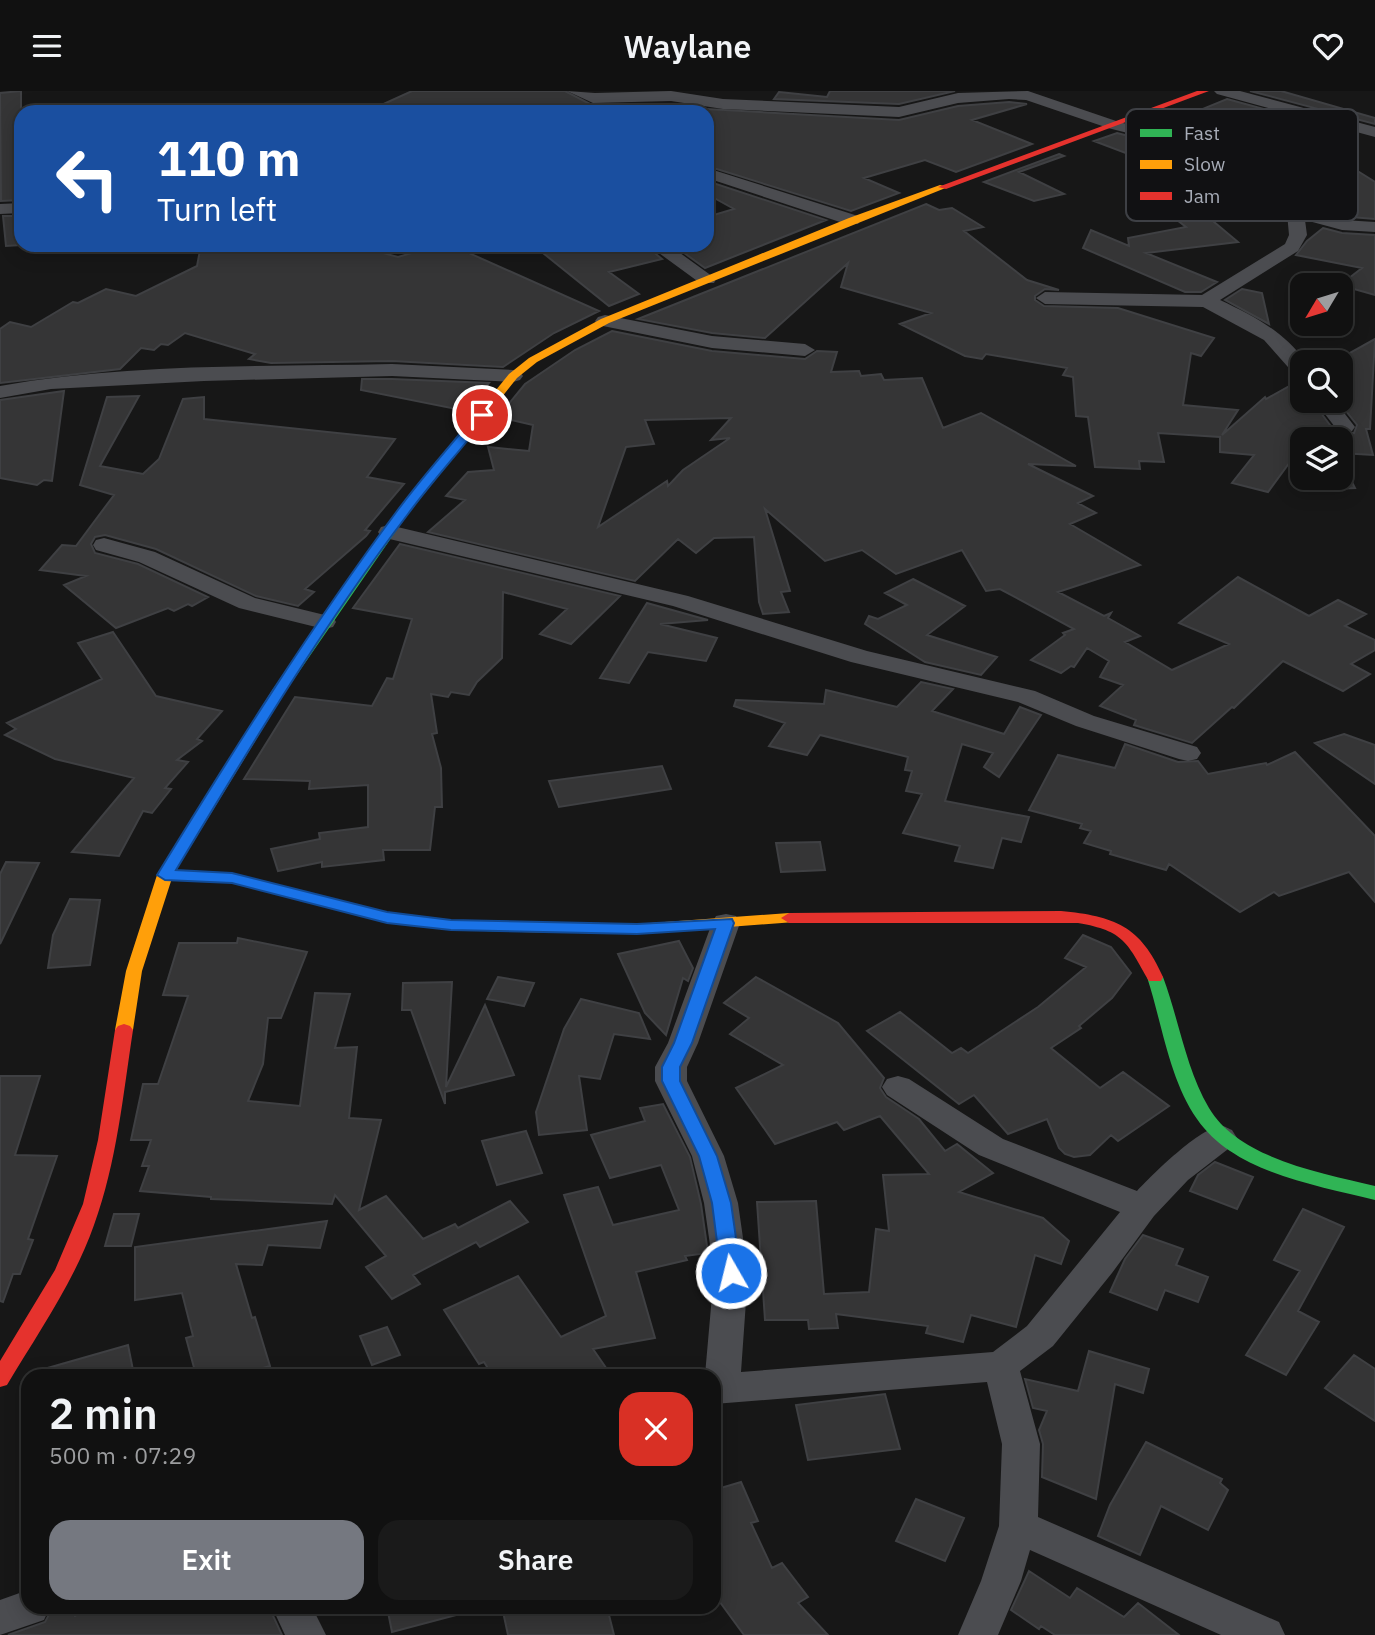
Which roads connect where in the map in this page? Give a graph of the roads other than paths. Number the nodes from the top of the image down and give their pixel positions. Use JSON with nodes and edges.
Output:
{"nodes":[{"id":1,"x":575,"y":91,"type":"edge"},
{"id":2,"x":1206,"y":91,"type":"edge"},
{"id":3,"x":1222,"y":91,"type":"edge"},
{"id":4,"x":1157,"y":109,"type":"edge"},
{"id":5,"x":1289,"y":109,"type":"edge"},
{"id":6,"x":1126,"y":121,"type":"edge"},
{"id":7,"x":1114,"y":125,"type":"junction"},
{"id":8,"x":1358,"y":127,"type":"edge"},
{"id":9,"x":1126,"y":128,"type":"edge"},
{"id":10,"x":1375,"y":132,"type":"edge"},
{"id":11,"x":714,"y":175,"type":"edge"},
{"id":12,"x":852,"y":220,"type":"junction"},
{"id":13,"x":1297,"y":221,"type":"edge"},
{"id":14,"x":1328,"y":221,"type":"edge"},
{"id":15,"x":1375,"y":227,"type":"edge"},
{"id":16,"x":667,"y":252,"type":"edge"},
{"id":17,"x":707,"y":279,"type":"junction"},
{"id":18,"x":1045,"y":298,"type":"dead end"},
{"id":19,"x":1206,"y":301,"type":"junction"},
{"id":20,"x":605,"y":321,"type":"junction"},
{"id":21,"x":805,"y":350,"type":"dead end"},
{"id":22,"x":1290,"y":353,"type":"edge"},
{"id":23,"x":513,"y":376,"type":"junction"},
{"id":24,"x":0,"y":392,"type":"edge"},
{"id":25,"x":1334,"y":413,"type":"edge"},
{"id":26,"x":1345,"y":427,"type":"dead end"},
{"id":27,"x":389,"y":532,"type":"junction"},
{"id":28,"x":104,"y":545,"type":"dead end"},
{"id":29,"x":324,"y":622,"type":"junction"},
{"id":30,"x":1188,"y":753,"type":"dead end"},
{"id":31,"x":165,"y":875,"type":"junction"},
{"id":32,"x":726,"y":923,"type":"junction"},
{"id":33,"x":898,"y":1087,"type":"dead end"},
{"id":34,"x":1221,"y":1137,"type":"junction"},
{"id":35,"x":1375,"y":1193,"type":"edge"},
{"id":36,"x":1142,"y":1207,"type":"junction"},
{"id":37,"x":1001,"y":1366,"type":"junction"},
{"id":38,"x":720,"y":1369,"type":"edge"},
{"id":39,"x":0,"y":1379,"type":"edge"},
{"id":40,"x":721,"y":1387,"type":"edge"},
{"id":41,"x":1018,"y":1526,"type":"junction"},
{"id":42,"x":21,"y":1611,"type":"edge"},
{"id":43,"x":296,"y":1614,"type":"edge"},
{"id":44,"x":0,"y":1619,"type":"edge"},
{"id":45,"x":306,"y":1635,"type":"edge"},
{"id":46,"x":978,"y":1635,"type":"edge"},
{"id":47,"x":1265,"y":1635,"type":"edge"}],
"edges":[{"from":1,"to":7,"type":"street"},
{"from":2,"to":4,"type":"street"},
{"from":3,"to":5,"type":"street"},
{"from":6,"to":7,"type":"street"},
{"from":7,"to":9,"type":"street"},
{"from":7,"to":12,"type":"street"},
{"from":8,"to":10,"type":"street"},
{"from":11,"to":12,"type":"street"},
{"from":12,"to":17,"type":"street"},
{"from":13,"to":19,"type":"street"},
{"from":14,"to":15,"type":"street"},
{"from":16,"to":17,"type":"street"},
{"from":17,"to":20,"type":"street"},
{"from":18,"to":19,"type":"street"},
{"from":19,"to":22,"type":"street"},
{"from":20,"to":21,"type":"street"},
{"from":20,"to":23,"type":"street"},
{"from":23,"to":24,"type":"street"},
{"from":23,"to":27,"type":"street"},
{"from":25,"to":26,"type":"street"},
{"from":27,"to":29,"type":"street"},
{"from":27,"to":30,"type":"street"},
{"from":28,"to":29,"type":"street"},
{"from":29,"to":31,"type":"street"},
{"from":31,"to":32,"type":"street"},
{"from":31,"to":39,"type":"street"},
{"from":32,"to":34,"type":"street"},
{"from":32,"to":38,"type":"street"},
{"from":33,"to":36,"type":"street"},
{"from":34,"to":35,"type":"street"},
{"from":34,"to":36,"type":"street"},
{"from":36,"to":37,"type":"street"},
{"from":37,"to":40,"type":"street"},
{"from":37,"to":41,"type":"street"},
{"from":41,"to":46,"type":"street"},
{"from":41,"to":47,"type":"street"},
{"from":42,"to":44,"type":"street"},
{"from":43,"to":45,"type":"street"}]}
